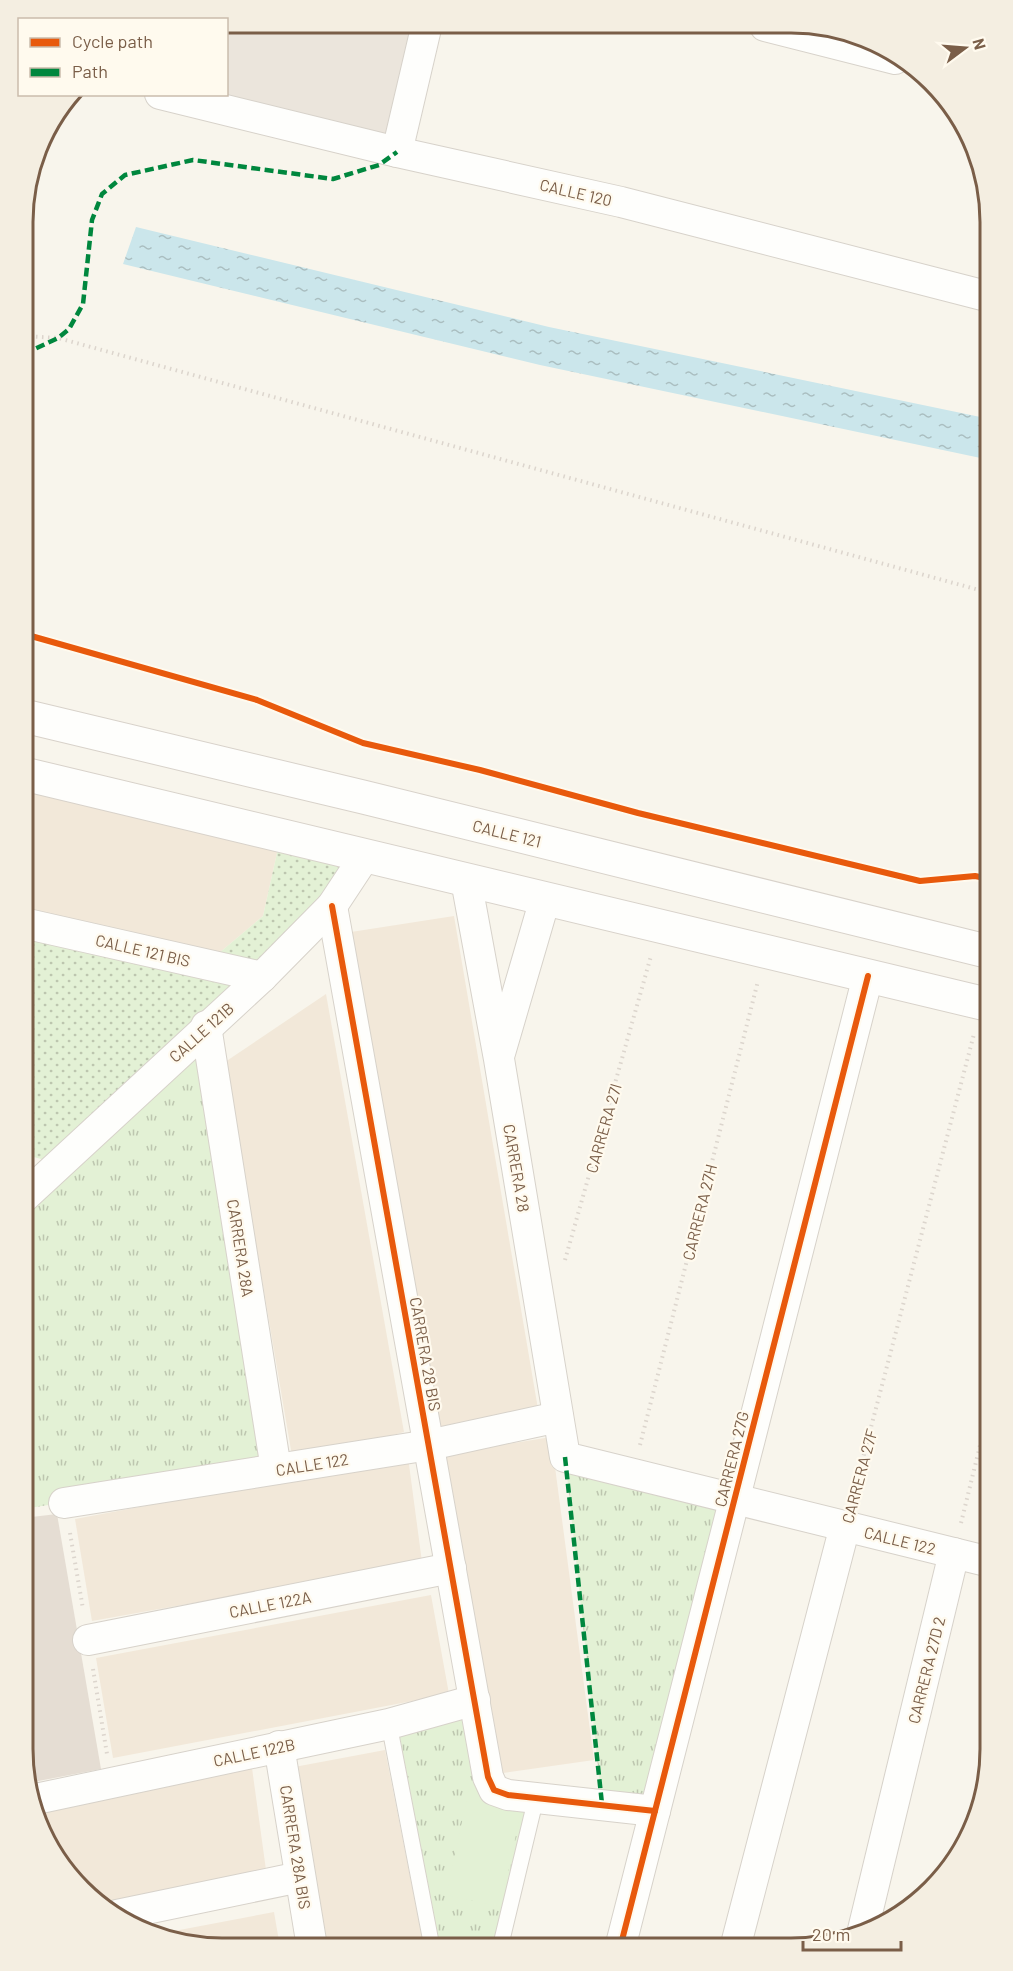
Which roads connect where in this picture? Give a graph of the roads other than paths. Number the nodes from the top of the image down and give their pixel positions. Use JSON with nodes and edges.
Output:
{"nodes":[{"id":1,"x":425,"y":33,"type":"edge"},
{"id":2,"x":793,"y":33,"type":"edge"},
{"id":3,"x":876,"y":54,"type":"edge"},
{"id":4,"x":168,"y":96,"type":"edge"},
{"id":5,"x":397,"y":152,"type":"junction"},
{"id":6,"x":980,"y":294,"type":"edge"},
{"id":7,"x":33,"y":718,"type":"edge"},
{"id":8,"x":33,"y":776,"type":"edge"},
{"id":9,"x":365,"y":856,"type":"junction"},
{"id":10,"x":466,"y":880,"type":"junction"},
{"id":11,"x":545,"y":899,"type":"junction"},
{"id":12,"x":332,"y":906,"type":"junction"},
{"id":13,"x":33,"y":926,"type":"edge"},
{"id":14,"x":980,"y":950,"type":"edge"},
{"id":15,"x":868,"y":976,"type":"junction"},
{"id":16,"x":262,"y":977,"type":"junction"},
{"id":17,"x":980,"y":1003,"type":"edge"},
{"id":18,"x":206,"y":1026,"type":"junction"},
{"id":19,"x":499,"y":1059,"type":"junction"},
{"id":20,"x":33,"y":1189,"type":"edge"},
{"id":21,"x":558,"y":1416,"type":"junction"},
{"id":22,"x":429,"y":1445,"type":"junction"},
{"id":23,"x":565,"y":1456,"type":"joint"},
{"id":24,"x":276,"y":1470,"type":"junction"},
{"id":25,"x":735,"y":1499,"type":"junction"},
{"id":26,"x":64,"y":1503,"type":"dead end"},
{"id":27,"x":845,"y":1526,"type":"junction"},
{"id":28,"x":954,"y":1553,"type":"junction"},
{"id":29,"x":980,"y":1560,"type":"edge"},
{"id":30,"x":451,"y":1568,"type":"junction"},
{"id":31,"x":88,"y":1640,"type":"dead end"},
{"id":32,"x":475,"y":1700,"type":"junction"},
{"id":33,"x":389,"y":1724,"type":"junction"},
{"id":34,"x":279,"y":1746,"type":"junction"},
{"id":35,"x":522,"y":1796,"type":"junction"},
{"id":36,"x":40,"y":1798,"type":"edge"},
{"id":37,"x":655,"y":1811,"type":"junction"},
{"id":38,"x":300,"y":1877,"type":"junction"},
{"id":39,"x":128,"y":1913,"type":"edge"},
{"id":40,"x":865,"y":1922,"type":"edge"},
{"id":41,"x":310,"y":1938,"type":"edge"},
{"id":42,"x":430,"y":1938,"type":"edge"},
{"id":43,"x":501,"y":1938,"type":"edge"},
{"id":44,"x":623,"y":1938,"type":"edge"},
{"id":45,"x":738,"y":1938,"type":"edge"}],
"edges":[{"from":1,"to":5,"type":"street"},
{"from":2,"to":3,"type":"street"},
{"from":4,"to":5,"type":"street","name":"CALLE 120"},
{"from":5,"to":6,"type":"street","name":"CALLE 120"},
{"from":7,"to":14,"type":"street","name":"CALLE 121"},
{"from":8,"to":9,"type":"street"},
{"from":9,"to":10,"type":"street"},
{"from":9,"to":12,"type":"street","name":"CALLE 121B"},
{"from":10,"to":11,"type":"street"},
{"from":10,"to":19,"type":"street","name":"CARRERA 28"},
{"from":11,"to":15,"type":"street"},
{"from":11,"to":19,"type":"street"},
{"from":12,"to":16,"type":"street","name":"CALLE 121B"},
{"from":12,"to":22,"type":"street","name":"CARRERA 28 BIS"},
{"from":13,"to":16,"type":"street","name":"CALLE 121 BIS"},
{"from":15,"to":17,"type":"street"},
{"from":15,"to":25,"type":"street","name":"CARRERA 27G"},
{"from":16,"to":18,"type":"street","name":"CALLE 121B"},
{"from":18,"to":20,"type":"street","name":"CALLE 121B"},
{"from":18,"to":24,"type":"street","name":"CARRERA 28A"},
{"from":19,"to":21,"type":"street","name":"CARRERA 28"},
{"from":21,"to":22,"type":"street","name":"CALLE 122"},
{"from":21,"to":23,"type":"street","name":"CARRERA 28"},
{"from":22,"to":24,"type":"street","name":"CALLE 122"},
{"from":22,"to":30,"type":"street","name":"CARRERA 28 BIS"},
{"from":23,"to":25,"type":"street","name":"CALLE 122"},
{"from":24,"to":26,"type":"street","name":"CALLE 122"},
{"from":25,"to":27,"type":"street","name":"CALLE 122"},
{"from":25,"to":37,"type":"street","name":"CARRERA 27G"},
{"from":27,"to":28,"type":"street","name":"CALLE 122"},
{"from":27,"to":45,"type":"street","name":"CARRERA 27F"},
{"from":28,"to":29,"type":"street","name":"CALLE 122"},
{"from":28,"to":40,"type":"street","name":"CARRERA 27D 2"},
{"from":30,"to":31,"type":"street","name":"CALLE 122A"},
{"from":30,"to":32,"type":"street","name":"CARRERA 28 BIS"},
{"from":32,"to":33,"type":"street","name":"CALLE 122B"},
{"from":32,"to":35,"type":"street","name":"CARRERA 28 BIS"},
{"from":33,"to":34,"type":"street","name":"CALLE 122B"},
{"from":33,"to":42,"type":"lane"},
{"from":34,"to":36,"type":"street","name":"CALLE 122B"},
{"from":34,"to":38,"type":"street","name":"CARRERA 28A BIS"},
{"from":35,"to":37,"type":"street"},
{"from":35,"to":43,"type":"lane"},
{"from":37,"to":44,"type":"street","name":"CARRERA 27G"},
{"from":38,"to":39,"type":"street"},
{"from":38,"to":41,"type":"street","name":"CARRERA 28A BIS"}]}
